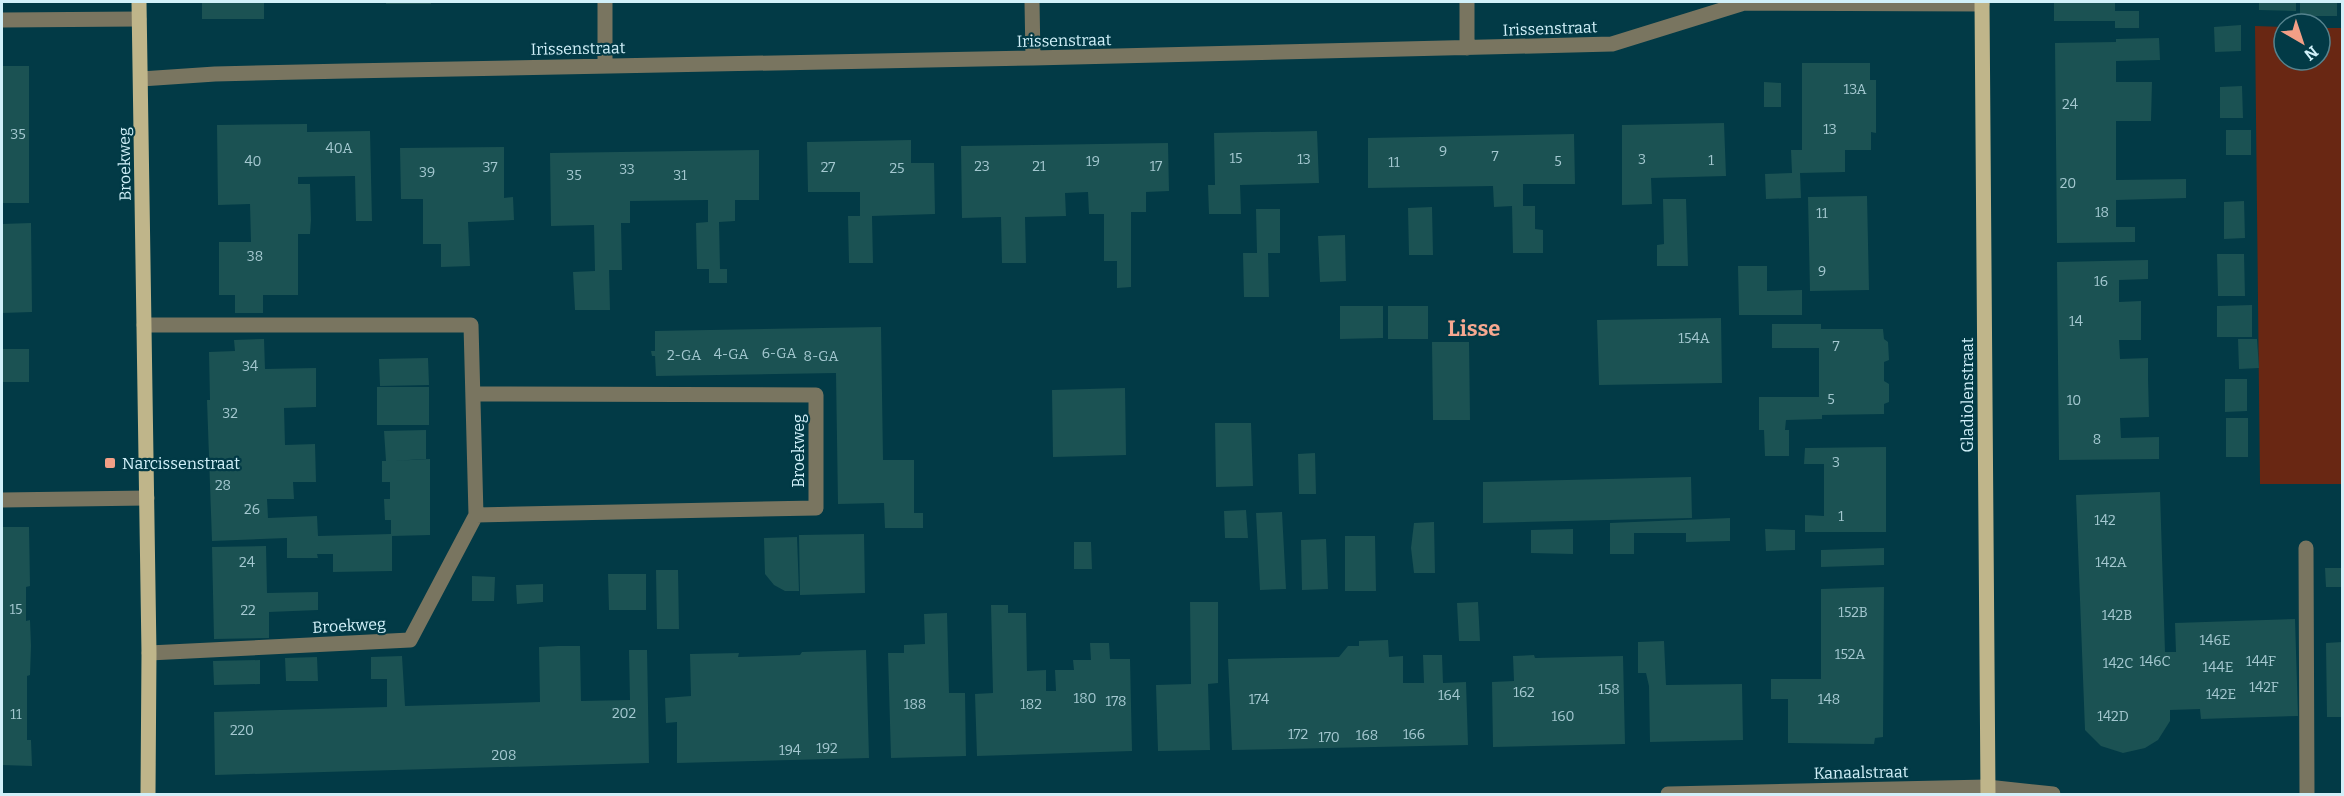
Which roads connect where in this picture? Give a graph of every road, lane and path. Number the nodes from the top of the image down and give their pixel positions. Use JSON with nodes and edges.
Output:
{"nodes":[{"id":1,"x":139,"y":2,"type":"edge"},
{"id":2,"x":604,"y":2,"type":"edge"},
{"id":3,"x":1032,"y":2,"type":"edge"},
{"id":4,"x":1467,"y":2,"type":"edge"},
{"id":5,"x":1982,"y":3,"type":"edge"},
{"id":6,"x":139,"y":18,"type":"junction"},
{"id":7,"x":2,"y":20,"type":"edge"},
{"id":8,"x":1467,"y":48,"type":"junction"},
{"id":9,"x":1033,"y":58,"type":"junction"},
{"id":10,"x":605,"y":65,"type":"junction"},
{"id":11,"x":141,"y":79,"type":"junction"},
{"id":12,"x":144,"y":326,"type":"junction"},
{"id":13,"x":473,"y":394,"type":"junction"},
{"id":14,"x":147,"y":498,"type":"junction"},
{"id":15,"x":2,"y":500,"type":"edge"},
{"id":16,"x":476,"y":515,"type":"junction"},
{"id":17,"x":2306,"y":548,"type":"dead end"},
{"id":18,"x":149,"y":652,"type":"junction"},
{"id":19,"x":1988,"y":791,"type":"edge"},
{"id":20,"x":148,"y":795,"type":"edge"},
{"id":21,"x":1668,"y":795,"type":"edge"},
{"id":22,"x":2054,"y":795,"type":"edge"},
{"id":23,"x":2307,"y":795,"type":"edge"}],
"edges":[{"from":1,"to":6,"type":"main road","name":"Broekweg"},
{"from":2,"to":10,"type":"street"},
{"from":3,"to":9,"type":"street"},
{"from":4,"to":8,"type":"street"},
{"from":5,"to":8,"type":"street","name":"Irissenstraat"},
{"from":5,"to":19,"type":"main road","name":"Gladiolenstraat"},
{"from":6,"to":7,"type":"street"},
{"from":6,"to":11,"type":"main road","name":"Broekweg"},
{"from":8,"to":9,"type":"street","name":"Irissenstraat"},
{"from":9,"to":10,"type":"street","name":"Irissenstraat"},
{"from":10,"to":11,"type":"street","name":"Irissenstraat"},
{"from":11,"to":12,"type":"main road","name":"Broekweg"},
{"from":12,"to":13,"type":"street","name":"Broekweg"},
{"from":12,"to":14,"type":"main road","name":"Broekweg"},
{"from":13,"to":16,"type":"street","name":"Broekweg"},
{"from":13,"to":16,"type":"street","name":"Broekweg"},
{"from":14,"to":15,"type":"street"},
{"from":14,"to":18,"type":"main road","name":"Broekweg"},
{"from":16,"to":18,"type":"street","name":"Broekweg"},
{"from":17,"to":23,"type":"street"},
{"from":18,"to":20,"type":"main road","name":"Broekweg"},
{"from":19,"to":21,"type":"street","name":"Kanaalstraat"},
{"from":19,"to":22,"type":"street","name":"Kanaalstraat"}]}
